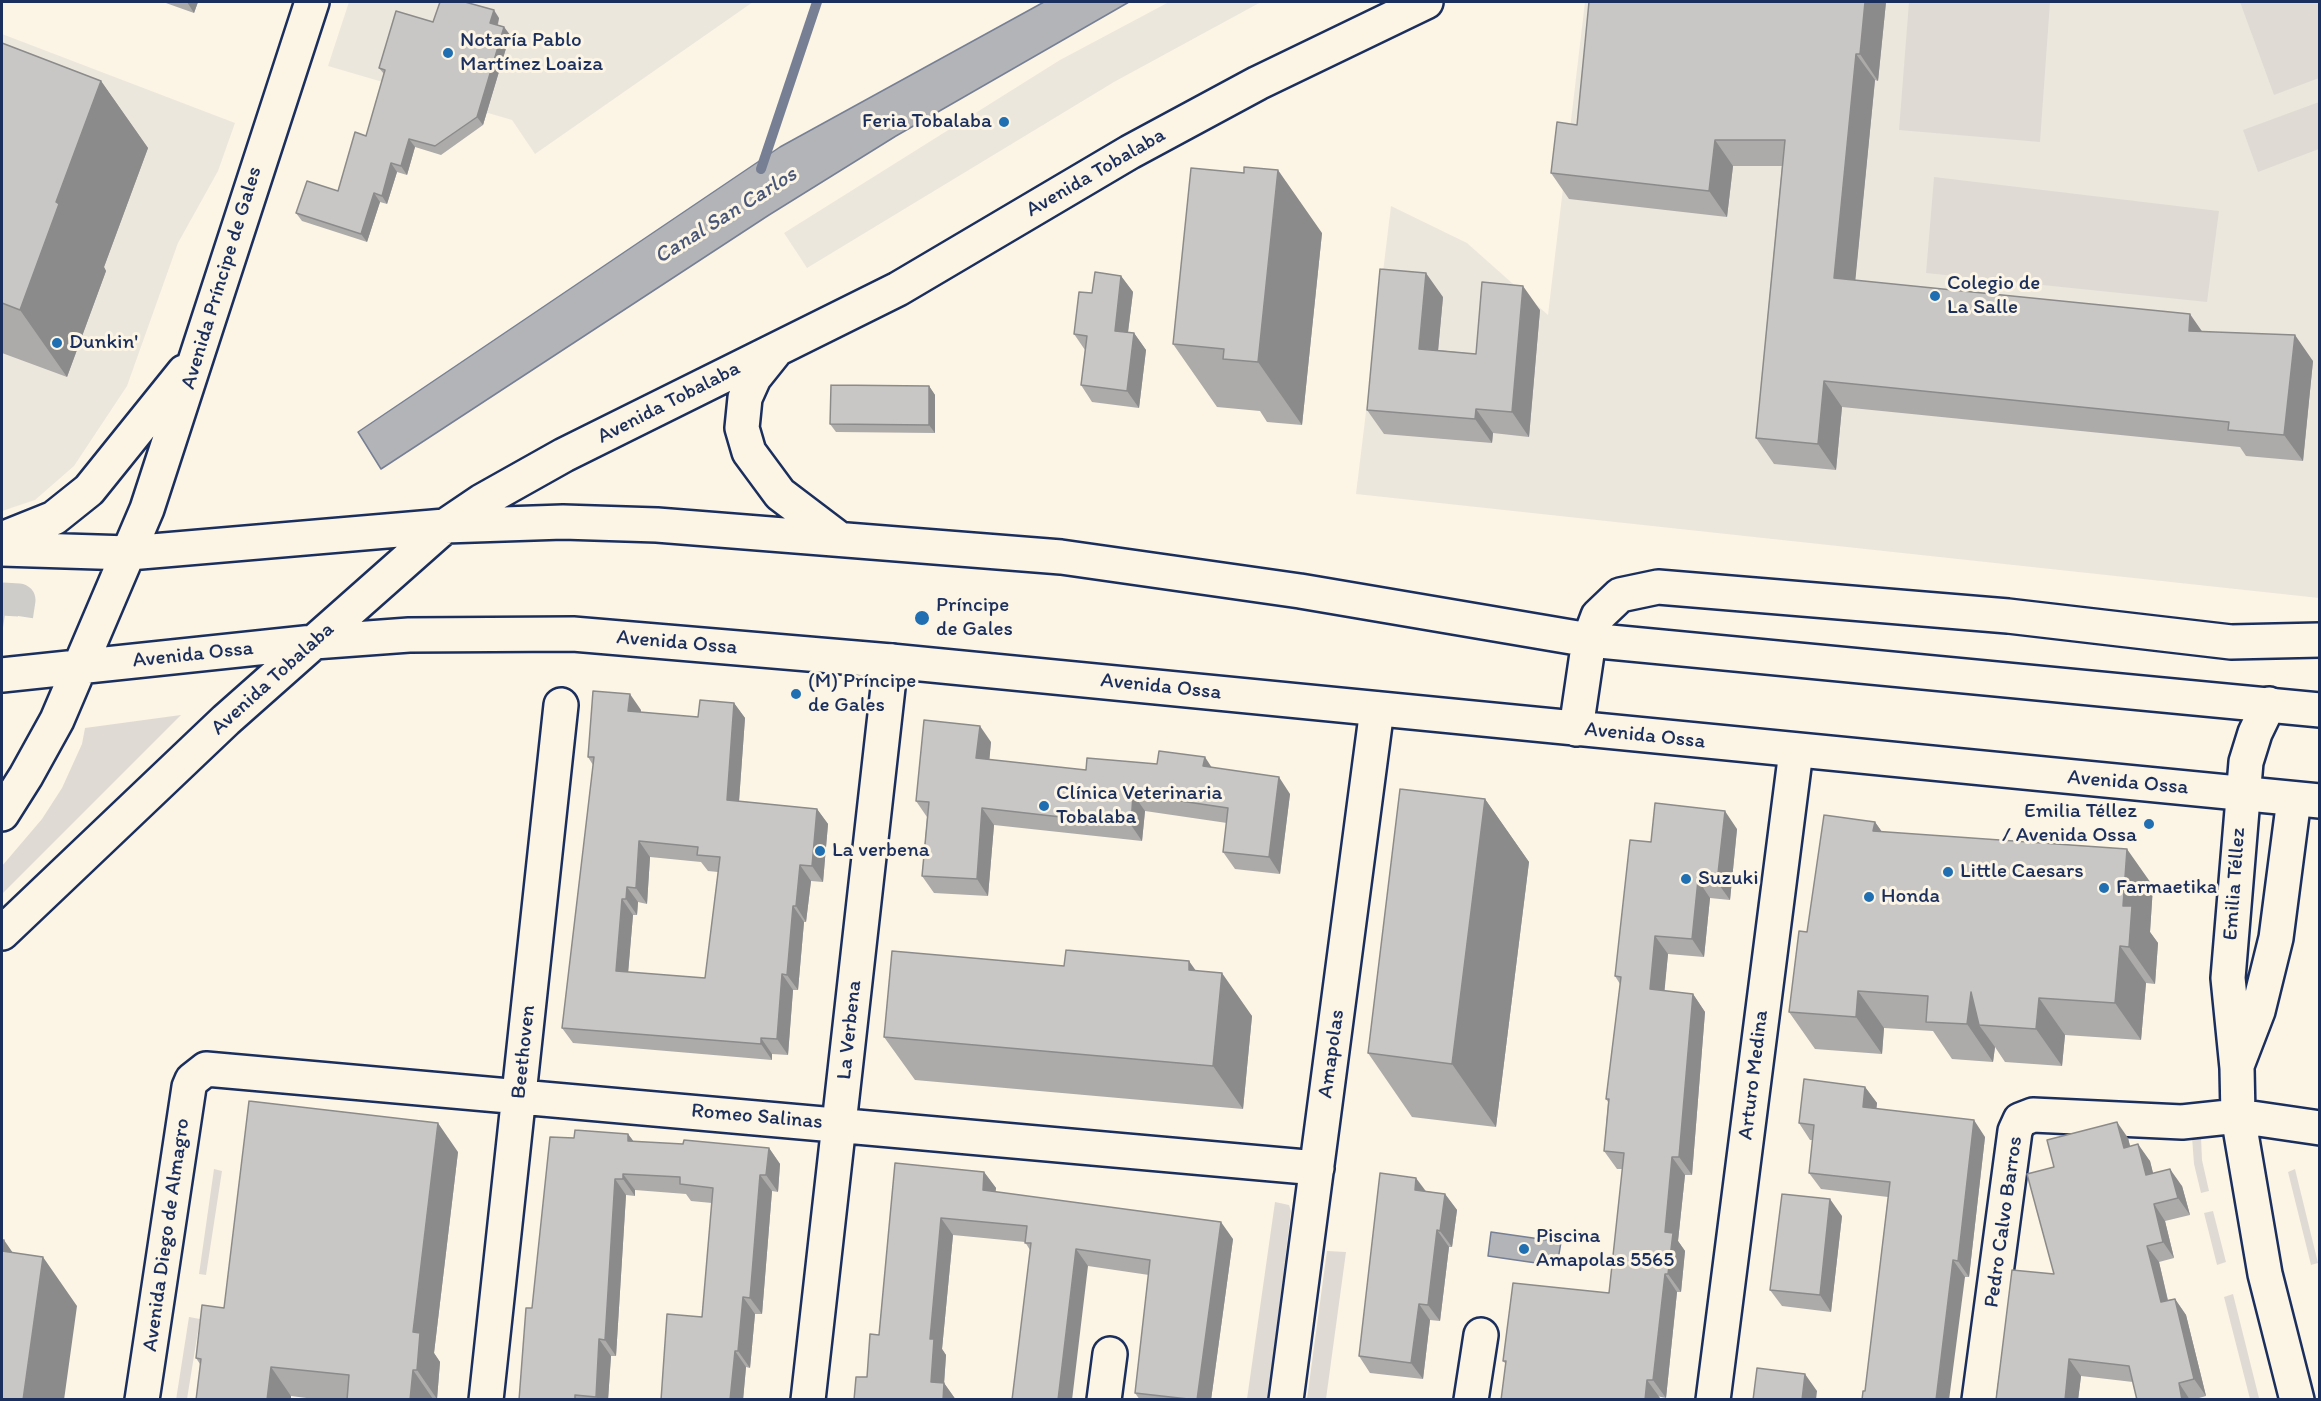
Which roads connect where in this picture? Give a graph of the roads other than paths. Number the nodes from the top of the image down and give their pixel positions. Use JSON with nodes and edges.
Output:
{"nodes":[{"id":1,"x":312,"y":2,"type":"edge"},
{"id":2,"x":1426,"y":2,"type":"edge"},
{"id":3,"x":780,"y":347,"type":"junction"},
{"id":4,"x":198,"y":354,"type":"junction"},
{"id":5,"x":445,"y":526,"type":"junction"},
{"id":6,"x":838,"y":538,"type":"junction"},
{"id":7,"x":2,"y":539,"type":"edge"},
{"id":8,"x":2,"y":549,"type":"edge"},
{"id":9,"x":129,"y":553,"type":"junction"},
{"id":10,"x":1589,"y":640,"type":"junction"},
{"id":11,"x":2319,"y":640,"type":"edge"},
{"id":12,"x":314,"y":642,"type":"junction"},
{"id":13,"x":891,"y":661,"type":"junction"},
{"id":14,"x":81,"y":668,"type":"junction"},
{"id":15,"x":2,"y":675,"type":"edge"},
{"id":16,"x":2269,"y":704,"type":"junction"},
{"id":17,"x":561,"y":705,"type":"dead end"},
{"id":18,"x":1377,"y":709,"type":"junction"},
{"id":19,"x":2319,"y":710,"type":"edge"},
{"id":20,"x":1576,"y":729,"type":"junction"},
{"id":21,"x":1796,"y":751,"type":"junction"},
{"id":22,"x":2242,"y":794,"type":"junction"},
{"id":23,"x":2307,"y":800,"type":"edge"},
{"id":24,"x":2,"y":814,"type":"edge"},
{"id":25,"x":2,"y":933,"type":"edge"},
{"id":26,"x":2237,"y":1068,"type":"junction"},
{"id":27,"x":199,"y":1073,"type":"joint"},
{"id":28,"x":520,"y":1096,"type":"junction"},
{"id":29,"x":2238,"y":1116,"type":"junction"},
{"id":30,"x":839,"y":1125,"type":"junction"},
{"id":31,"x":2319,"y":1128,"type":"edge"},
{"id":32,"x":1317,"y":1168,"type":"junction"},
{"id":33,"x":1481,"y":1335,"type":"dead end"},
{"id":34,"x":1110,"y":1354,"type":"dead end"},
{"id":35,"x":142,"y":1400,"type":"edge"},
{"id":36,"x":486,"y":1400,"type":"edge"},
{"id":37,"x":808,"y":1400,"type":"edge"},
{"id":38,"x":1104,"y":1400,"type":"edge"},
{"id":39,"x":1286,"y":1400,"type":"edge"},
{"id":40,"x":1472,"y":1400,"type":"edge"},
{"id":41,"x":1713,"y":1400,"type":"edge"},
{"id":42,"x":1979,"y":1400,"type":"edge"},
{"id":43,"x":2297,"y":1400,"type":"edge"}],
"edges":[{"from":1,"to":4,"type":"main road","name":"Avenida Príncipe de Gales"},
{"from":2,"to":3,"type":"main road","name":"Avenida Tobalaba"},
{"from":3,"to":5,"type":"main road","name":"Avenida Tobalaba"},
{"from":3,"to":6,"type":"main road"},
{"from":4,"to":7,"type":"main road"},
{"from":4,"to":9,"type":"main road","name":"Avenida Príncipe de Gales"},
{"from":5,"to":6,"type":"main road"},
{"from":5,"to":9,"type":"main road"},
{"from":5,"to":12,"type":"main road","name":"Avenida Tobalaba"},
{"from":6,"to":10,"type":"main road"},
{"from":8,"to":9,"type":"main road"},
{"from":9,"to":14,"type":"main road"},
{"from":10,"to":11,"type":"main road"},
{"from":10,"to":16,"type":"main road"},
{"from":10,"to":20,"type":"main road"},
{"from":12,"to":13,"type":"main road","name":"Avenida Ossa"},
{"from":12,"to":14,"type":"main road","name":"Avenida Ossa"},
{"from":12,"to":25,"type":"main road","name":"Avenida Tobalaba"},
{"from":13,"to":18,"type":"main road","name":"Avenida Ossa"},
{"from":13,"to":30,"type":"main road","name":"La Verbena"},
{"from":14,"to":15,"type":"main road","name":"Avenida Ossa"},
{"from":14,"to":24,"type":"main road"},
{"from":16,"to":19,"type":"main road"},
{"from":16,"to":22,"type":"main road","name":"Emilia Téllez"},
{"from":17,"to":28,"type":"main road","name":"Beethoven"},
{"from":18,"to":20,"type":"main road","name":"Avenida Ossa"},
{"from":18,"to":32,"type":"main road","name":"Amapolas"},
{"from":20,"to":21,"type":"main road","name":"Avenida Ossa"},
{"from":21,"to":22,"type":"main road","name":"Avenida Ossa"},
{"from":21,"to":41,"type":"main road","name":"Arturo Medina"},
{"from":22,"to":23,"type":"main road","name":"Avenida Ossa"},
{"from":22,"to":26,"type":"main road","name":"Emilia Téllez"},
{"from":23,"to":26,"type":"main road","name":"Emilia Téllez"},
{"from":26,"to":29,"type":"main road","name":"Emilia Téllez"},
{"from":27,"to":28,"type":"main road","name":"Romeo Salinas"},
{"from":27,"to":35,"type":"main road","name":"Avenida Diego de Almagro"},
{"from":28,"to":30,"type":"main road","name":"Romeo Salinas"},
{"from":28,"to":36,"type":"main road","name":"Beethoven"},
{"from":29,"to":31,"type":"main road"},
{"from":29,"to":42,"type":"main road","name":"Pedro Calvo Barros"},
{"from":29,"to":43,"type":"main road","name":"Emilia Téllez"},
{"from":30,"to":32,"type":"main road","name":"Romeo Salinas"},
{"from":30,"to":37,"type":"main road","name":"La Verbena"},
{"from":32,"to":39,"type":"main road","name":"Amapolas"},
{"from":33,"to":40,"type":"main road"},
{"from":34,"to":38,"type":"main road"}]}
